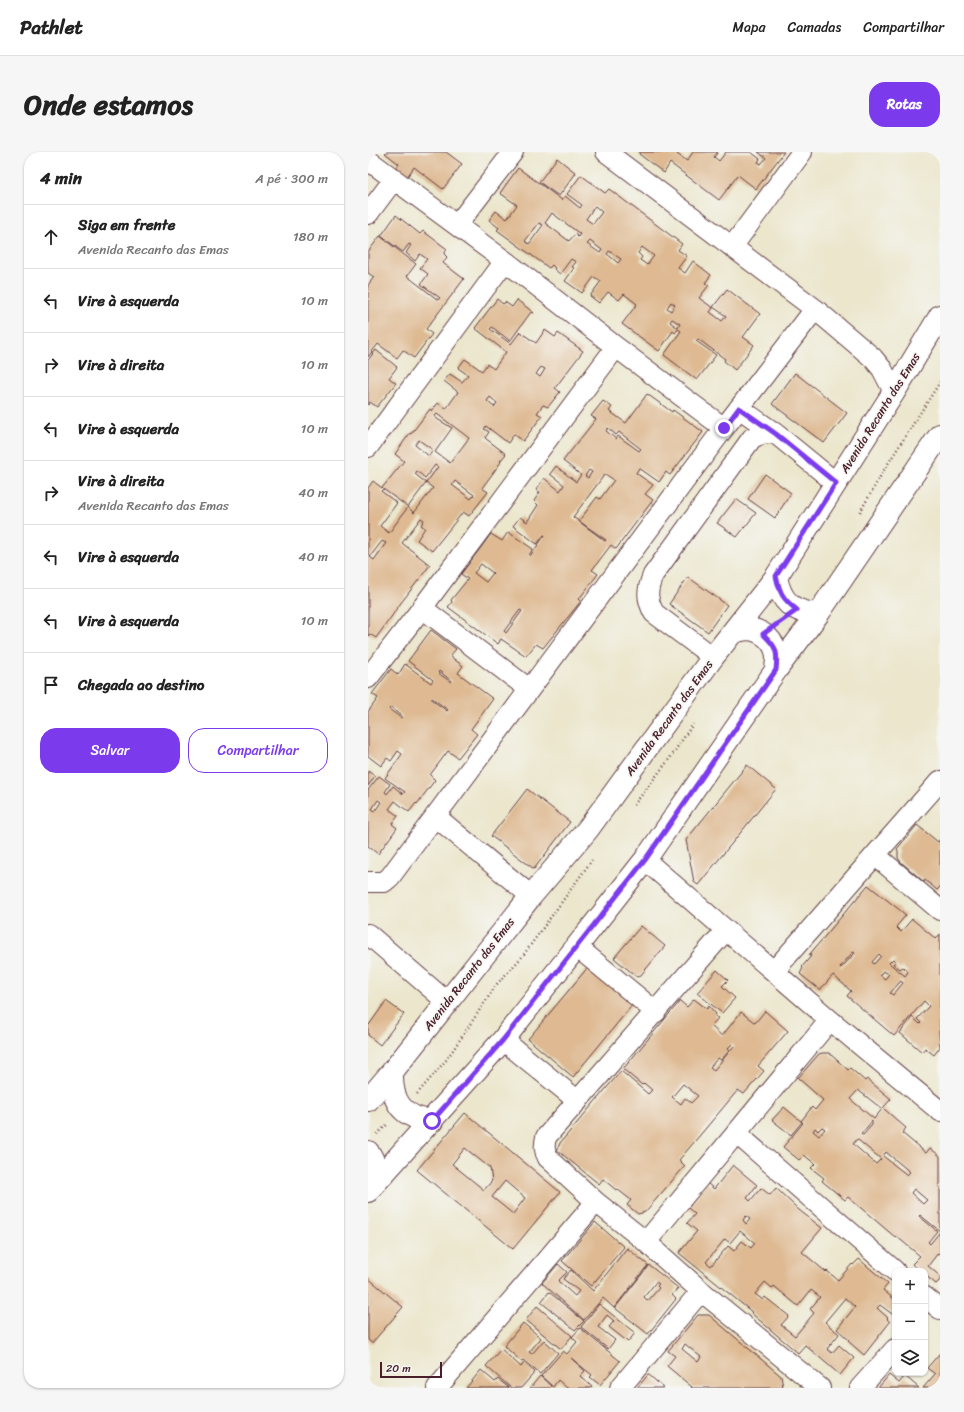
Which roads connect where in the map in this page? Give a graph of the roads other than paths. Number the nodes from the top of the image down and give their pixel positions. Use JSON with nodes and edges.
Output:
{"nodes":[{"id":1,"x":513,"y":152,"type":"edge"},
{"id":2,"x":606,"y":152,"type":"edge"},
{"id":3,"x":802,"y":152,"type":"edge"},
{"id":4,"x":368,"y":160,"type":"edge"},
{"id":5,"x":394,"y":179,"type":"junction"},
{"id":6,"x":368,"y":214,"type":"edge"},
{"id":7,"x":457,"y":225,"type":"junction"},
{"id":8,"x":732,"y":247,"type":"junction"},
{"id":9,"x":505,"y":261,"type":"junction"},
{"id":10,"x":815,"y":309,"type":"junction"},
{"id":11,"x":940,"y":316,"type":"edge"},
{"id":12,"x":616,"y":347,"type":"junction"},
{"id":13,"x":873,"y":358,"type":"junction"},
{"id":14,"x":910,"y":365,"type":"junction"},
{"id":15,"x":894,"y":392,"type":"junction"},
{"id":16,"x":739,"y":408,"type":"junction"},
{"id":17,"x":724,"y":428,"type":"junction"},
{"id":18,"x":776,"y":434,"type":"junction"},
{"id":19,"x":940,"y":434,"type":"edge"},
{"id":20,"x":368,"y":447,"type":"edge"},
{"id":21,"x":836,"y":483,"type":"junction"},
{"id":22,"x":776,"y":576,"type":"junction"},
{"id":23,"x":422,"y":608,"type":"junction"},
{"id":24,"x":818,"y":614,"type":"junction"},
{"id":25,"x":732,"y":633,"type":"junction"},
{"id":26,"x":713,"y":657,"type":"junction"},
{"id":27,"x":776,"y":670,"type":"junction"},
{"id":28,"x":368,"y":678,"type":"edge"},
{"id":29,"x":529,"y":689,"type":"junction"},
{"id":30,"x":940,"y":781,"type":"edge"},
{"id":31,"x":435,"y":816,"type":"junction"},
{"id":32,"x":874,"y":854,"type":"junction"},
{"id":33,"x":645,"y":860,"type":"junction"},
{"id":34,"x":368,"y":882,"type":"edge"},
{"id":35,"x":531,"y":896,"type":"junction"},
{"id":36,"x":940,"y":910,"type":"edge"},
{"id":37,"x":726,"y":930,"type":"junction"},
{"id":38,"x":368,"y":934,"type":"edge"},
{"id":39,"x":576,"y":947,"type":"junction"},
{"id":40,"x":774,"y":971,"type":"junction"},
{"id":41,"x":447,"y":1002,"type":"junction"},
{"id":42,"x":656,"y":1012,"type":"junction"},
{"id":43,"x":830,"y":1020,"type":"junction"},
{"id":44,"x":503,"y":1040,"type":"junction"},
{"id":45,"x":392,"y":1072,"type":"junction"},
{"id":46,"x":368,"y":1100,"type":"edge"},
{"id":47,"x":578,"y":1101,"type":"junction"},
{"id":48,"x":940,"y":1111,"type":"edge"},
{"id":49,"x":432,"y":1121,"type":"junction"},
{"id":50,"x":736,"y":1133,"type":"junction"},
{"id":51,"x":371,"y":1145,"type":"edge"},
{"id":52,"x":371,"y":1188,"type":"edge"},
{"id":53,"x":596,"y":1202,"type":"junction"},
{"id":54,"x":646,"y":1242,"type":"junction"},
{"id":55,"x":892,"y":1268,"type":"edge"},
{"id":56,"x":701,"y":1291,"type":"junction"},
{"id":57,"x":892,"y":1351,"type":"edge"},
{"id":58,"x":812,"y":1386,"type":"edge"},
{"id":59,"x":436,"y":1388,"type":"edge"},
{"id":60,"x":620,"y":1388,"type":"edge"},
{"id":61,"x":860,"y":1388,"type":"edge"}],
"edges":[{"from":1,"to":7,"type":"street"},
{"from":2,"to":8,"type":"street"},
{"from":3,"to":8,"type":"street"},
{"from":4,"to":5,"type":"street"},
{"from":5,"to":6,"type":"street"},
{"from":5,"to":7,"type":"street"},
{"from":7,"to":9,"type":"street"},
{"from":8,"to":10,"type":"street"},
{"from":9,"to":12,"type":"street"},
{"from":9,"to":20,"type":"street"},
{"from":10,"to":13,"type":"street"},
{"from":10,"to":16,"type":"street"},
{"from":11,"to":14,"type":"main road","name":"Avenida Recanto das Emas"},
{"from":12,"to":17,"type":"street"},
{"from":12,"to":23,"type":"street"},
{"from":13,"to":14,"type":"street"},
{"from":13,"to":15,"type":"street"},
{"from":14,"to":15,"type":"main road","name":"Avenida Recanto das Emas"},
{"from":15,"to":21,"type":"main road","name":"Avenida Recanto das Emas"},
{"from":16,"to":17,"type":"street"},
{"from":16,"to":18,"type":"street"},
{"from":17,"to":29,"type":"street"},
{"from":18,"to":21,"type":"street"},
{"from":18,"to":26,"type":"street"},
{"from":19,"to":24,"type":"main road"},
{"from":21,"to":22,"type":"main road","name":"Avenida Recanto das Emas"},
{"from":22,"to":24,"type":"main road"},
{"from":22,"to":25,"type":"main road","name":"Avenida Recanto das Emas"},
{"from":23,"to":28,"type":"street"},
{"from":23,"to":29,"type":"street"},
{"from":24,"to":27,"type":"main road"},
{"from":25,"to":26,"type":"main road","name":"Avenida Recanto das Emas"},
{"from":25,"to":27,"type":"main road"},
{"from":26,"to":35,"type":"main road","name":"Avenida Recanto das Emas"},
{"from":27,"to":33,"type":"main road"},
{"from":29,"to":31,"type":"street"},
{"from":30,"to":32,"type":"street"},
{"from":31,"to":34,"type":"street"},
{"from":31,"to":35,"type":"street"},
{"from":32,"to":36,"type":"street"},
{"from":32,"to":40,"type":"street"},
{"from":33,"to":37,"type":"street"},
{"from":33,"to":39,"type":"main road"},
{"from":35,"to":41,"type":"main road","name":"Avenida Recanto das Emas"},
{"from":37,"to":40,"type":"street"},
{"from":37,"to":42,"type":"street"},
{"from":38,"to":41,"type":"street"},
{"from":39,"to":42,"type":"street"},
{"from":39,"to":44,"type":"main road"},
{"from":40,"to":43,"type":"street"},
{"from":41,"to":45,"type":"main road","name":"Avenida Recanto das Emas"},
{"from":42,"to":47,"type":"street"},
{"from":43,"to":48,"type":"street"},
{"from":43,"to":50,"type":"street"},
{"from":44,"to":47,"type":"street"},
{"from":44,"to":49,"type":"main road"},
{"from":45,"to":46,"type":"main road","name":"Avenida Recanto das Emas"},
{"from":45,"to":49,"type":"main road"},
{"from":47,"to":53,"type":"street"},
{"from":49,"to":52,"type":"main road"},
{"from":50,"to":54,"type":"street"},
{"from":50,"to":55,"type":"street"},
{"from":51,"to":52,"type":"main road"},
{"from":53,"to":54,"type":"street"},
{"from":53,"to":59,"type":"street"},
{"from":54,"to":56,"type":"street"},
{"from":56,"to":58,"type":"street"},
{"from":56,"to":60,"type":"street"},
{"from":57,"to":61,"type":"street"}]}
